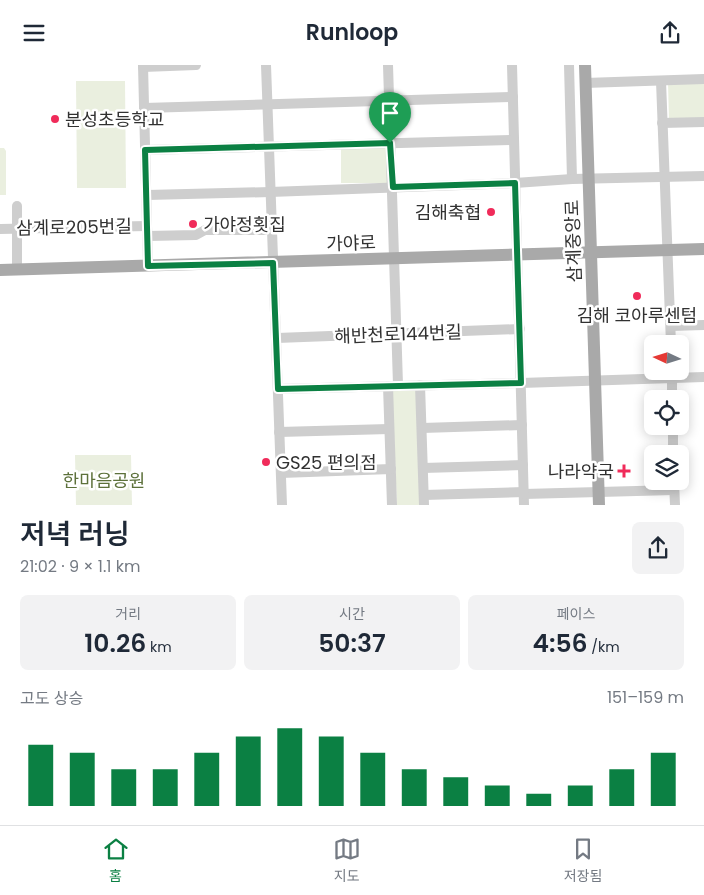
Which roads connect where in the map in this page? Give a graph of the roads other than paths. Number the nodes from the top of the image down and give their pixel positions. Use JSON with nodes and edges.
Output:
{"nodes":[{"id":1,"x":196,"y":65,"type":"edge"},
{"id":2,"x":266,"y":65,"type":"edge"},
{"id":3,"x":388,"y":65,"type":"edge"},
{"id":4,"x":512,"y":65,"type":"edge"},
{"id":5,"x":569,"y":65,"type":"edge"},
{"id":6,"x":585,"y":65,"type":"edge"},
{"id":7,"x":143,"y":66,"type":"edge"},
{"id":8,"x":704,"y":79,"type":"edge"},
{"id":9,"x":661,"y":81,"type":"junction"},
{"id":10,"x":585,"y":83,"type":"junction"},
{"id":11,"x":513,"y":97,"type":"junction"},
{"id":12,"x":389,"y":102,"type":"junction"},
{"id":13,"x":267,"y":106,"type":"junction"},
{"id":14,"x":144,"y":108,"type":"junction"},
{"id":15,"x":704,"y":122,"type":"edge"},
{"id":16,"x":662,"y":123,"type":"junction"},
{"id":17,"x":514,"y":139,"type":"junction"},
{"id":18,"x":390,"y":143,"type":"junction"},
{"id":19,"x":269,"y":147,"type":"junction"},
{"id":20,"x":145,"y":150,"type":"junction"},
{"id":21,"x":704,"y":176,"type":"edge"},
{"id":22,"x":665,"y":178,"type":"junction"},
{"id":23,"x":572,"y":179,"type":"junction"},
{"id":24,"x":589,"y":179,"type":"junction"},
{"id":25,"x":515,"y":183,"type":"junction"},
{"id":26,"x":393,"y":187,"type":"junction"},
{"id":27,"x":270,"y":192,"type":"junction"},
{"id":28,"x":147,"y":195,"type":"junction"},
{"id":29,"x":17,"y":206,"type":"dead end"},
{"id":30,"x":0,"y":229,"type":"edge"},
{"id":31,"x":17,"y":229,"type":"junction"},
{"id":32,"x":272,"y":230,"type":"junction"},
{"id":33,"x":148,"y":231,"type":"junction"},
{"id":34,"x":704,"y":249,"type":"edge"},
{"id":35,"x":668,"y":251,"type":"junction"},
{"id":36,"x":591,"y":253,"type":"junction"},
{"id":37,"x":516,"y":256,"type":"junction"},
{"id":38,"x":394,"y":259,"type":"junction"},
{"id":39,"x":273,"y":263,"type":"junction"},
{"id":40,"x":148,"y":266,"type":"junction"},
{"id":41,"x":17,"y":269,"type":"junction"},
{"id":42,"x":0,"y":270,"type":"edge"},
{"id":43,"x":704,"y":325,"type":"edge"},
{"id":44,"x":670,"y":326,"type":"junction"},
{"id":45,"x":520,"y":329,"type":"junction"},
{"id":46,"x":397,"y":334,"type":"junction"},
{"id":47,"x":670,"y":335,"type":"edge"},
{"id":48,"x":277,"y":338,"type":"junction"},
{"id":49,"x":689,"y":376,"type":"edge"},
{"id":50,"x":644,"y":377,"type":"edge"},
{"id":51,"x":704,"y":377,"type":"edge"},
{"id":52,"x":595,"y":381,"type":"junction"},
{"id":53,"x":521,"y":383,"type":"junction"},
{"id":54,"x":420,"y":385,"type":"junction"},
{"id":55,"x":393,"y":386,"type":"junction"},
{"id":56,"x":278,"y":389,"type":"junction"},
{"id":57,"x":522,"y":425,"type":"junction"},
{"id":58,"x":422,"y":428,"type":"junction"},
{"id":59,"x":390,"y":429,"type":"junction"},
{"id":60,"x":279,"y":432,"type":"junction"},
{"id":61,"x":523,"y":465,"type":"junction"},
{"id":62,"x":423,"y":468,"type":"junction"},
{"id":63,"x":391,"y":469,"type":"junction"},
{"id":64,"x":281,"y":473,"type":"junction"},
{"id":65,"x":651,"y":490,"type":"edge"},
{"id":66,"x":674,"y":490,"type":"edge"},
{"id":67,"x":524,"y":497,"type":"edge"},
{"id":68,"x":598,"y":499,"type":"edge"},
{"id":69,"x":424,"y":500,"type":"edge"},
{"id":70,"x":282,"y":505,"type":"edge"},
{"id":71,"x":392,"y":505,"type":"edge"},
{"id":72,"x":675,"y":505,"type":"edge"}],
"edges":[{"from":1,"to":7,"type":"street"},
{"from":2,"to":13,"type":"street"},
{"from":3,"to":12,"type":"street"},
{"from":4,"to":11,"type":"street"},
{"from":5,"to":23,"type":"street"},
{"from":6,"to":10,"type":"main road","name":"삼계중앙로"},
{"from":7,"to":14,"type":"street"},
{"from":8,"to":9,"type":"street"},
{"from":9,"to":10,"type":"street"},
{"from":9,"to":16,"type":"street"},
{"from":10,"to":24,"type":"main road","name":"삼계중앙로"},
{"from":11,"to":12,"type":"street"},
{"from":11,"to":17,"type":"street"},
{"from":12,"to":13,"type":"street"},
{"from":12,"to":18,"type":"street"},
{"from":13,"to":14,"type":"street"},
{"from":13,"to":19,"type":"street"},
{"from":14,"to":20,"type":"street"},
{"from":15,"to":16,"type":"street"},
{"from":16,"to":22,"type":"street"},
{"from":17,"to":18,"type":"street"},
{"from":17,"to":25,"type":"street"},
{"from":18,"to":19,"type":"street"},
{"from":18,"to":26,"type":"street"},
{"from":19,"to":20,"type":"street"},
{"from":19,"to":27,"type":"street"},
{"from":20,"to":28,"type":"street"},
{"from":21,"to":22,"type":"street"},
{"from":22,"to":24,"type":"street"},
{"from":22,"to":35,"type":"street"},
{"from":23,"to":24,"type":"street"},
{"from":23,"to":25,"type":"street"},
{"from":24,"to":36,"type":"main road","name":"삼계중앙로"},
{"from":25,"to":26,"type":"street"},
{"from":25,"to":37,"type":"street"},
{"from":26,"to":27,"type":"street"},
{"from":26,"to":38,"type":"street"},
{"from":27,"to":28,"type":"street"},
{"from":27,"to":32,"type":"street"},
{"from":28,"to":33,"type":"street"},
{"from":29,"to":31,"type":"street"},
{"from":30,"to":31,"type":"street","name":"삼계로205번길"},
{"from":31,"to":33,"type":"street","name":"삼계로205번길"},
{"from":31,"to":41,"type":"street"},
{"from":32,"to":33,"type":"street","name":"삼계로205번길"},
{"from":32,"to":39,"type":"street"},
{"from":33,"to":40,"type":"street"},
{"from":34,"to":35,"type":"main road","name":"가야로"},
{"from":35,"to":36,"type":"main road","name":"가야로"},
{"from":35,"to":44,"type":"street"},
{"from":36,"to":37,"type":"main road","name":"가야로"},
{"from":36,"to":52,"type":"main road","name":"삼계중앙로"},
{"from":37,"to":38,"type":"main road","name":"가야로"},
{"from":37,"to":45,"type":"street"},
{"from":38,"to":39,"type":"main road","name":"가야로"},
{"from":38,"to":46,"type":"street"},
{"from":39,"to":40,"type":"main road","name":"가야로"},
{"from":39,"to":48,"type":"street"},
{"from":40,"to":41,"type":"main road","name":"가야로"},
{"from":41,"to":42,"type":"main road","name":"가야로"},
{"from":43,"to":44,"type":"street"},
{"from":44,"to":47,"type":"street"},
{"from":45,"to":46,"type":"street","name":"해반천로144번길"},
{"from":45,"to":53,"type":"street"},
{"from":46,"to":48,"type":"street","name":"해반천로144번길"},
{"from":46,"to":55,"type":"street"},
{"from":48,"to":56,"type":"street"},
{"from":49,"to":51,"type":"street"},
{"from":50,"to":52,"type":"street"},
{"from":52,"to":53,"type":"street"},
{"from":52,"to":68,"type":"main road","name":"삼계중앙로"},
{"from":53,"to":54,"type":"street"},
{"from":53,"to":57,"type":"street"},
{"from":54,"to":55,"type":"street"},
{"from":54,"to":58,"type":"street"},
{"from":55,"to":56,"type":"street"},
{"from":55,"to":59,"type":"street"},
{"from":56,"to":60,"type":"street"},
{"from":57,"to":58,"type":"street"},
{"from":57,"to":61,"type":"street"},
{"from":58,"to":62,"type":"street"},
{"from":59,"to":60,"type":"street"},
{"from":59,"to":63,"type":"street"},
{"from":60,"to":64,"type":"street"},
{"from":61,"to":62,"type":"street"},
{"from":61,"to":67,"type":"street"},
{"from":62,"to":69,"type":"street"},
{"from":63,"to":64,"type":"street"},
{"from":63,"to":71,"type":"street"},
{"from":64,"to":70,"type":"street"},
{"from":65,"to":68,"type":"street"},
{"from":66,"to":72,"type":"street"},
{"from":67,"to":68,"type":"street"},
{"from":67,"to":69,"type":"street"}]}
